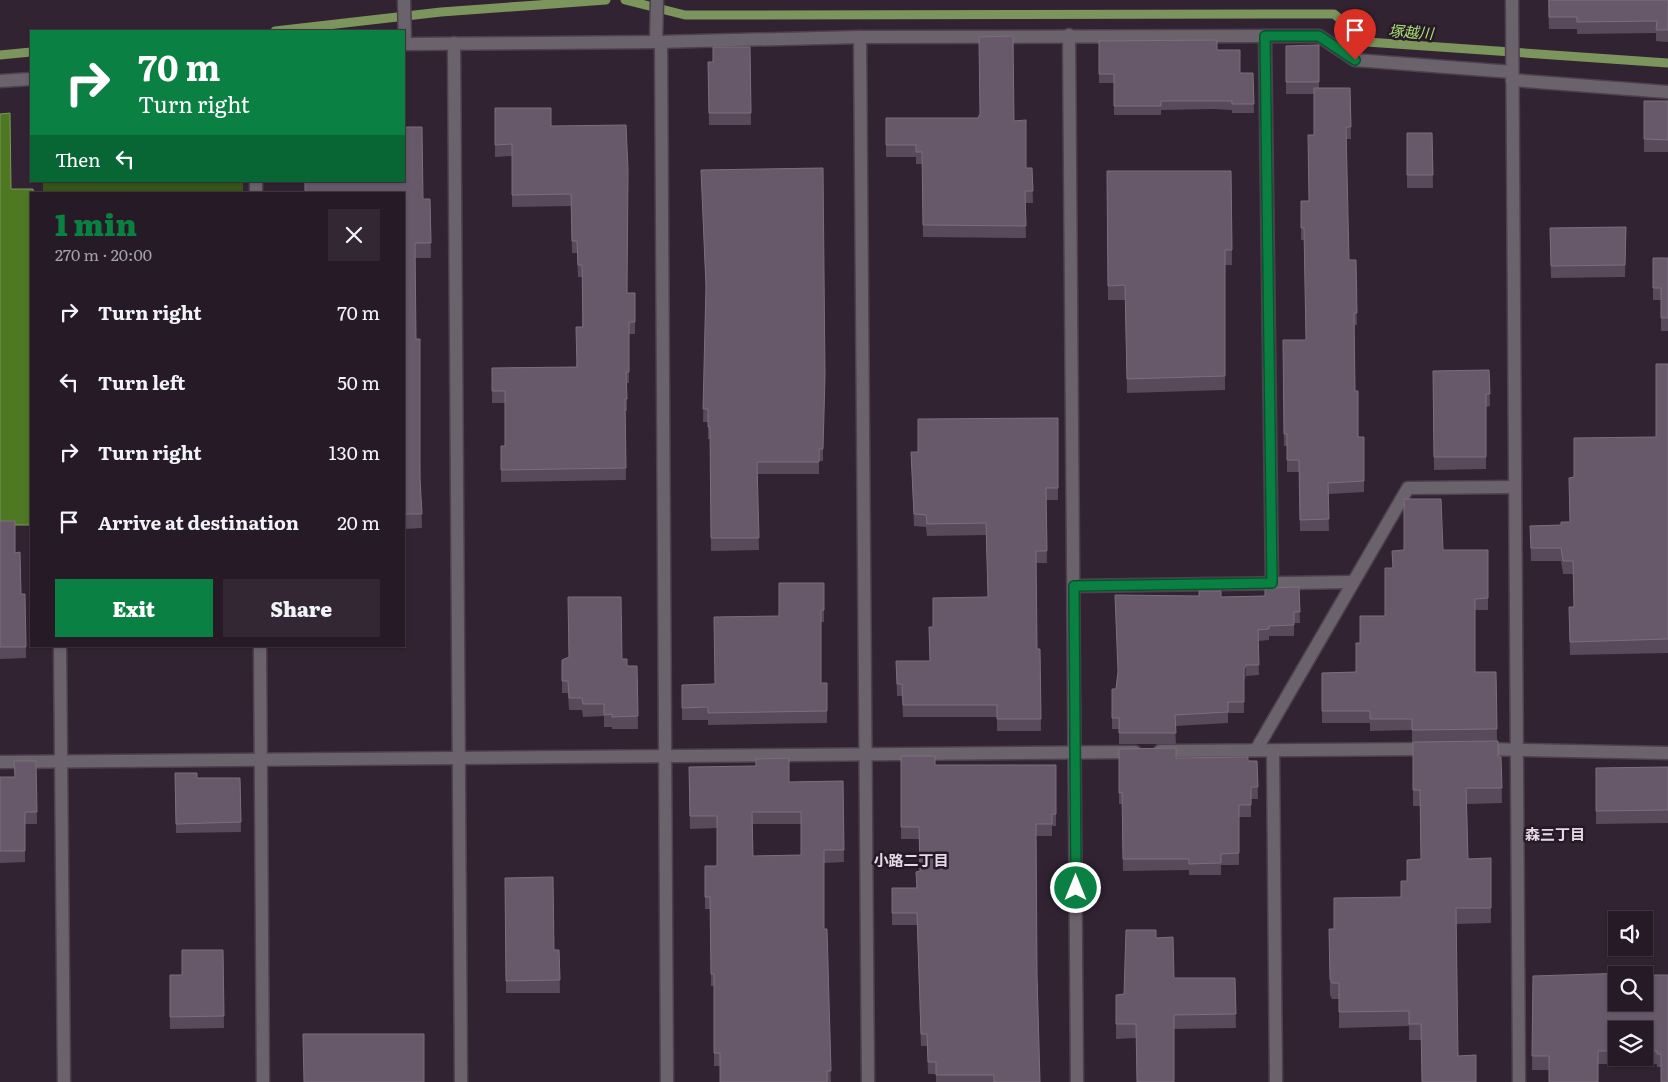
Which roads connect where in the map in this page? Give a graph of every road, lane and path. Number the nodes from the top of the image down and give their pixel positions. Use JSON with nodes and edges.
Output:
{"nodes":[{"id":1,"x":404,"y":0,"type":"edge"},
{"id":2,"x":657,"y":0,"type":"edge"},
{"id":3,"x":1512,"y":0,"type":"edge"},
{"id":4,"x":405,"y":30,"type":"edge"},
{"id":5,"x":1068,"y":36,"type":"junction"},
{"id":6,"x":1265,"y":36,"type":"junction"},
{"id":7,"x":860,"y":37,"type":"junction"},
{"id":8,"x":658,"y":42,"type":"junction"},
{"id":9,"x":405,"y":44,"type":"edge"},
{"id":10,"x":454,"y":44,"type":"junction"},
{"id":11,"x":1512,"y":73,"type":"junction"},
{"id":12,"x":30,"y":79,"type":"edge"},
{"id":13,"x":0,"y":81,"type":"edge"},
{"id":14,"x":1668,"y":92,"type":"edge"},
{"id":15,"x":1515,"y":487,"type":"junction"},
{"id":16,"x":1352,"y":582,"type":"junction"},
{"id":17,"x":1272,"y":583,"type":"junction"},
{"id":18,"x":1074,"y":586,"type":"junction"},
{"id":19,"x":60,"y":647,"type":"edge"},
{"id":20,"x":260,"y":647,"type":"edge"},
{"id":21,"x":1439,"y":749,"type":"edge"},
{"id":22,"x":1468,"y":749,"type":"edge"},
{"id":23,"x":1517,"y":749,"type":"junction"},
{"id":24,"x":1256,"y":750,"type":"junction"},
{"id":25,"x":1273,"y":750,"type":"junction"},
{"id":26,"x":1076,"y":752,"type":"junction"},
{"id":27,"x":865,"y":753,"type":"junction"},
{"id":28,"x":1668,"y":753,"type":"edge"},
{"id":29,"x":665,"y":755,"type":"junction"},
{"id":30,"x":459,"y":757,"type":"junction"},
{"id":31,"x":260,"y":759,"type":"junction"},
{"id":32,"x":61,"y":761,"type":"junction"},
{"id":33,"x":0,"y":762,"type":"edge"},
{"id":34,"x":64,"y":1082,"type":"edge"},
{"id":35,"x":263,"y":1082,"type":"edge"},
{"id":36,"x":461,"y":1082,"type":"edge"},
{"id":37,"x":667,"y":1082,"type":"edge"},
{"id":38,"x":868,"y":1082,"type":"edge"},
{"id":39,"x":1077,"y":1082,"type":"edge"},
{"id":40,"x":1276,"y":1082,"type":"edge"},
{"id":41,"x":1519,"y":1082,"type":"edge"}],
"edges":[{"from":1,"to":4,"type":"street"},
{"from":2,"to":8,"type":"street"},
{"from":3,"to":11,"type":"street"},
{"from":5,"to":6,"type":"street"},
{"from":5,"to":7,"type":"street"},
{"from":5,"to":18,"type":"street"},
{"from":6,"to":11,"type":"street"},
{"from":6,"to":17,"type":"street"},
{"from":7,"to":8,"type":"street"},
{"from":7,"to":27,"type":"street"},
{"from":8,"to":10,"type":"street"},
{"from":8,"to":29,"type":"street"},
{"from":9,"to":10,"type":"street"},
{"from":10,"to":30,"type":"street"},
{"from":11,"to":14,"type":"street"},
{"from":11,"to":15,"type":"street"},
{"from":12,"to":13,"type":"street"},
{"from":15,"to":16,"type":"street"},
{"from":15,"to":23,"type":"street"},
{"from":16,"to":17,"type":"street"},
{"from":16,"to":24,"type":"street"},
{"from":17,"to":18,"type":"street"},
{"from":18,"to":26,"type":"street"},
{"from":19,"to":32,"type":"street"},
{"from":20,"to":31,"type":"street"},
{"from":21,"to":25,"type":"street"},
{"from":22,"to":23,"type":"street"},
{"from":23,"to":28,"type":"street"},
{"from":23,"to":41,"type":"street"},
{"from":24,"to":25,"type":"street"},
{"from":24,"to":26,"type":"street"},
{"from":25,"to":40,"type":"street"},
{"from":26,"to":27,"type":"street"},
{"from":26,"to":39,"type":"street"},
{"from":27,"to":29,"type":"street"},
{"from":27,"to":38,"type":"street"},
{"from":29,"to":30,"type":"street"},
{"from":29,"to":37,"type":"street"},
{"from":30,"to":31,"type":"street"},
{"from":30,"to":36,"type":"street"},
{"from":31,"to":32,"type":"street"},
{"from":31,"to":35,"type":"street"},
{"from":32,"to":33,"type":"street"},
{"from":32,"to":34,"type":"street"}]}
